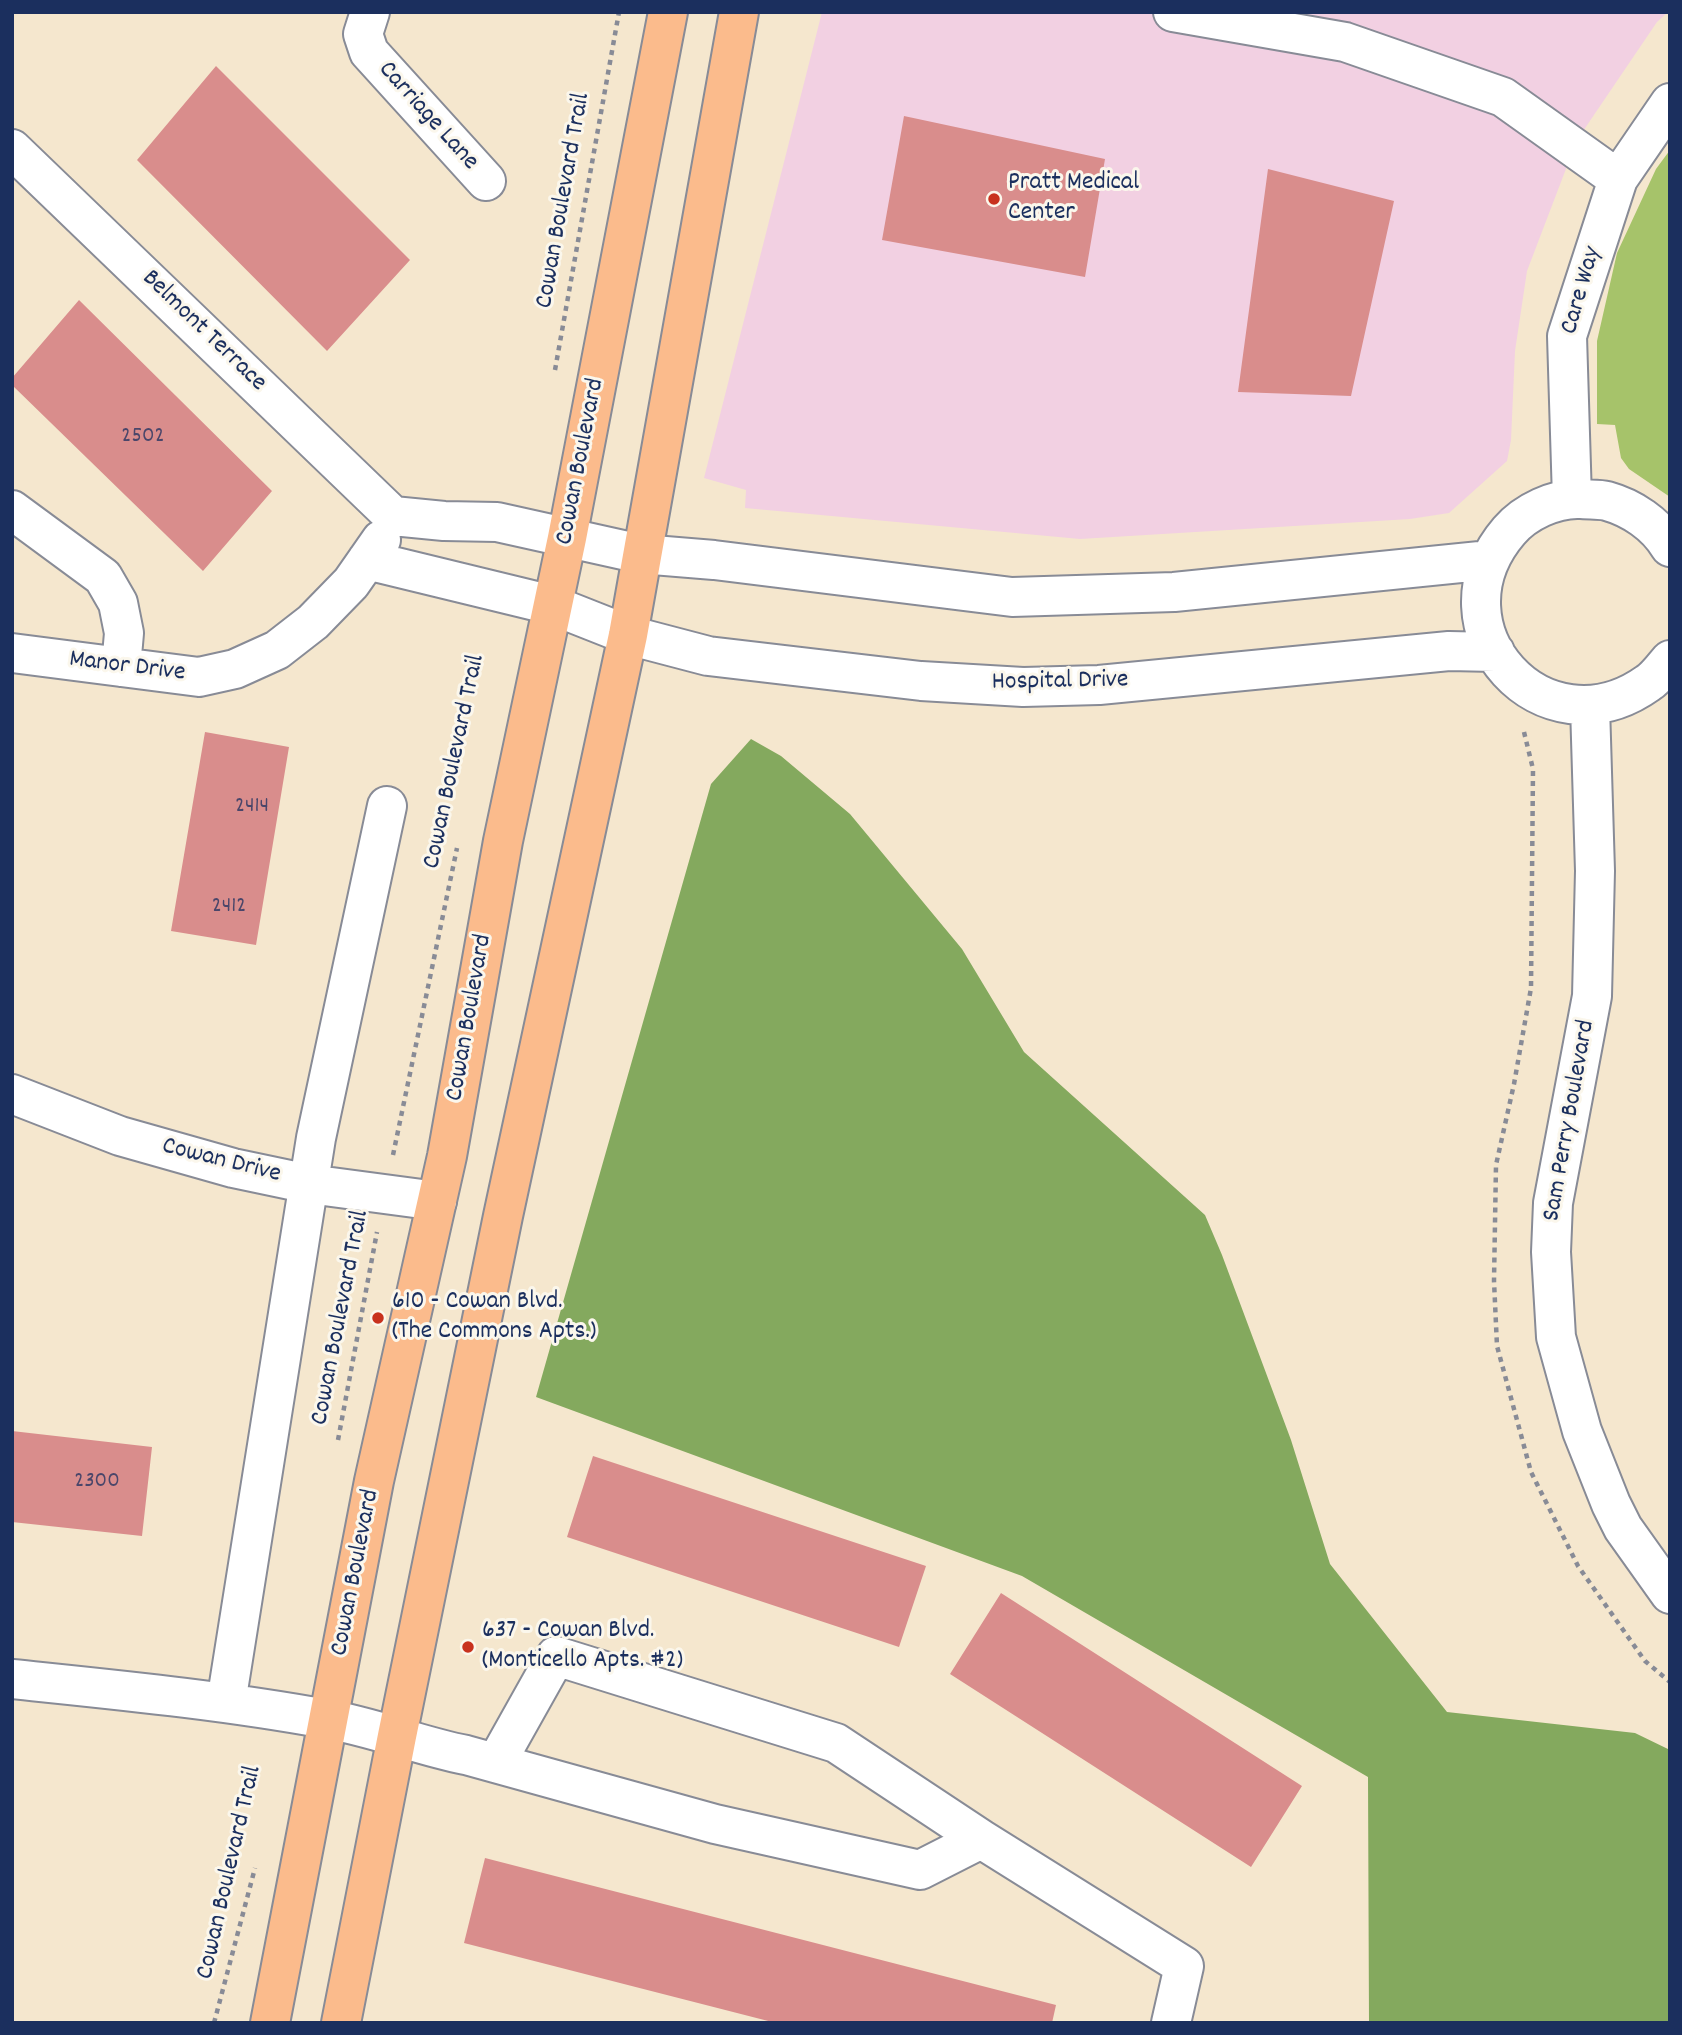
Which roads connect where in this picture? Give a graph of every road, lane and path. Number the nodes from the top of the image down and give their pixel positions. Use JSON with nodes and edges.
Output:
{"nodes":[{"id":1,"x":370,"y":12,"type":"edge"},
{"id":2,"x":619,"y":12,"type":"edge"},
{"id":3,"x":668,"y":12,"type":"edge"},
{"id":4,"x":1173,"y":12,"type":"edge"},
{"id":5,"x":740,"y":15,"type":"edge"},
{"id":6,"x":1670,"y":103,"type":"edge"},
{"id":7,"x":12,"y":149,"type":"edge"},
{"id":8,"x":1618,"y":179,"type":"junction"},
{"id":9,"x":486,"y":181,"type":"dead end"},
{"id":10,"x":555,"y":370,"type":"dead end"},
{"id":11,"x":1572,"y":499,"type":"junction"},
{"id":12,"x":12,"y":510,"type":"edge"},
{"id":13,"x":393,"y":516,"type":"junction"},
{"id":14,"x":567,"y":538,"type":"junction"},
{"id":15,"x":1670,"y":547,"type":"edge"},
{"id":16,"x":641,"y":554,"type":"junction"},
{"id":17,"x":367,"y":560,"type":"junction"},
{"id":18,"x":1490,"y":560,"type":"junction"},
{"id":19,"x":552,"y":605,"type":"junction"},
{"id":20,"x":628,"y":635,"type":"junction"},
{"id":21,"x":1495,"y":652,"type":"junction"},
{"id":22,"x":12,"y":653,"type":"edge"},
{"id":23,"x":1670,"y":660,"type":"edge"},
{"id":24,"x":121,"y":667,"type":"junction"},
{"id":25,"x":1590,"y":706,"type":"junction"},
{"id":26,"x":1523,"y":728,"type":"dead end"},
{"id":27,"x":387,"y":806,"type":"dead end"},
{"id":28,"x":459,"y":838,"type":"dead end"},
{"id":29,"x":12,"y":1094,"type":"edge"},
{"id":30,"x":309,"y":1184,"type":"junction"},
{"id":31,"x":384,"y":1193,"type":"junction"},
{"id":32,"x":437,"y":1201,"type":"junction"},
{"id":33,"x":338,"y":1441,"type":"dead end"},
{"id":34,"x":1670,"y":1594,"type":"edge"},
{"id":35,"x":12,"y":1679,"type":"edge"},
{"id":36,"x":1670,"y":1682,"type":"edge"},
{"id":37,"x":226,"y":1703,"type":"junction"},
{"id":38,"x":329,"y":1719,"type":"junction"},
{"id":39,"x":397,"y":1736,"type":"junction"},
{"id":40,"x":496,"y":1763,"type":"junction"},
{"id":41,"x":981,"y":1839,"type":"junction"},
{"id":42,"x":256,"y":1866,"type":"dead end"},
{"id":43,"x":214,"y":2023,"type":"edge"},
{"id":44,"x":270,"y":2023,"type":"edge"},
{"id":45,"x":341,"y":2023,"type":"edge"},
{"id":46,"x":1171,"y":2023,"type":"edge"}],
"edges":[{"from":1,"to":9,"type":"street","name":"Carriage Lane"},
{"from":2,"to":10,"type":"path","name":"Cowan Boulevard Trail"},
{"from":3,"to":14,"type":"main road","name":"Cowan Boulevard"},
{"from":4,"to":8,"type":"street"},
{"from":5,"to":16,"type":"main road"},
{"from":6,"to":8,"type":"street","name":"Care Way"},
{"from":7,"to":13,"type":"street","name":"Belmont Terrace"},
{"from":8,"to":11,"type":"street","name":"Care Way"},
{"from":11,"to":15,"type":"street"},
{"from":11,"to":18,"type":"street"},
{"from":12,"to":24,"type":"street"},
{"from":13,"to":14,"type":"street"},
{"from":13,"to":17,"type":"street","name":"Manor Drive"},
{"from":14,"to":16,"type":"street"},
{"from":14,"to":19,"type":"main road","name":"Cowan Boulevard"},
{"from":16,"to":18,"type":"street"},
{"from":16,"to":20,"type":"main road"},
{"from":17,"to":19,"type":"street"},
{"from":17,"to":24,"type":"street","name":"Manor Drive"},
{"from":18,"to":21,"type":"street"},
{"from":19,"to":20,"type":"street"},
{"from":19,"to":32,"type":"main road","name":"Cowan Boulevard"},
{"from":20,"to":21,"type":"street","name":"Hospital Drive"},
{"from":20,"to":39,"type":"main road"},
{"from":21,"to":25,"type":"street"},
{"from":22,"to":24,"type":"street","name":"Manor Drive"},
{"from":23,"to":25,"type":"street"},
{"from":25,"to":34,"type":"street","name":"Sam Perry Boulevard"},
{"from":26,"to":36,"type":"path"},
{"from":27,"to":30,"type":"street"},
{"from":28,"to":31,"type":"path","name":"Cowan Boulevard Trail"},
{"from":29,"to":30,"type":"street","name":"Cowan Drive"},
{"from":30,"to":31,"type":"street","name":"Cowan Drive"},
{"from":30,"to":37,"type":"street"},
{"from":31,"to":32,"type":"street","name":"Cowan Drive"},
{"from":31,"to":33,"type":"path","name":"Cowan Boulevard Trail"},
{"from":32,"to":38,"type":"main road","name":"Cowan Boulevard"},
{"from":35,"to":37,"type":"street"},
{"from":37,"to":38,"type":"street"},
{"from":38,"to":39,"type":"street"},
{"from":38,"to":44,"type":"main road","name":"Cowan Boulevard"},
{"from":39,"to":40,"type":"street"},
{"from":39,"to":45,"type":"main road"},
{"from":40,"to":41,"type":"street"},
{"from":40,"to":41,"type":"street"},
{"from":41,"to":46,"type":"street"},
{"from":42,"to":43,"type":"path","name":"Cowan Boulevard Trail"}]}
